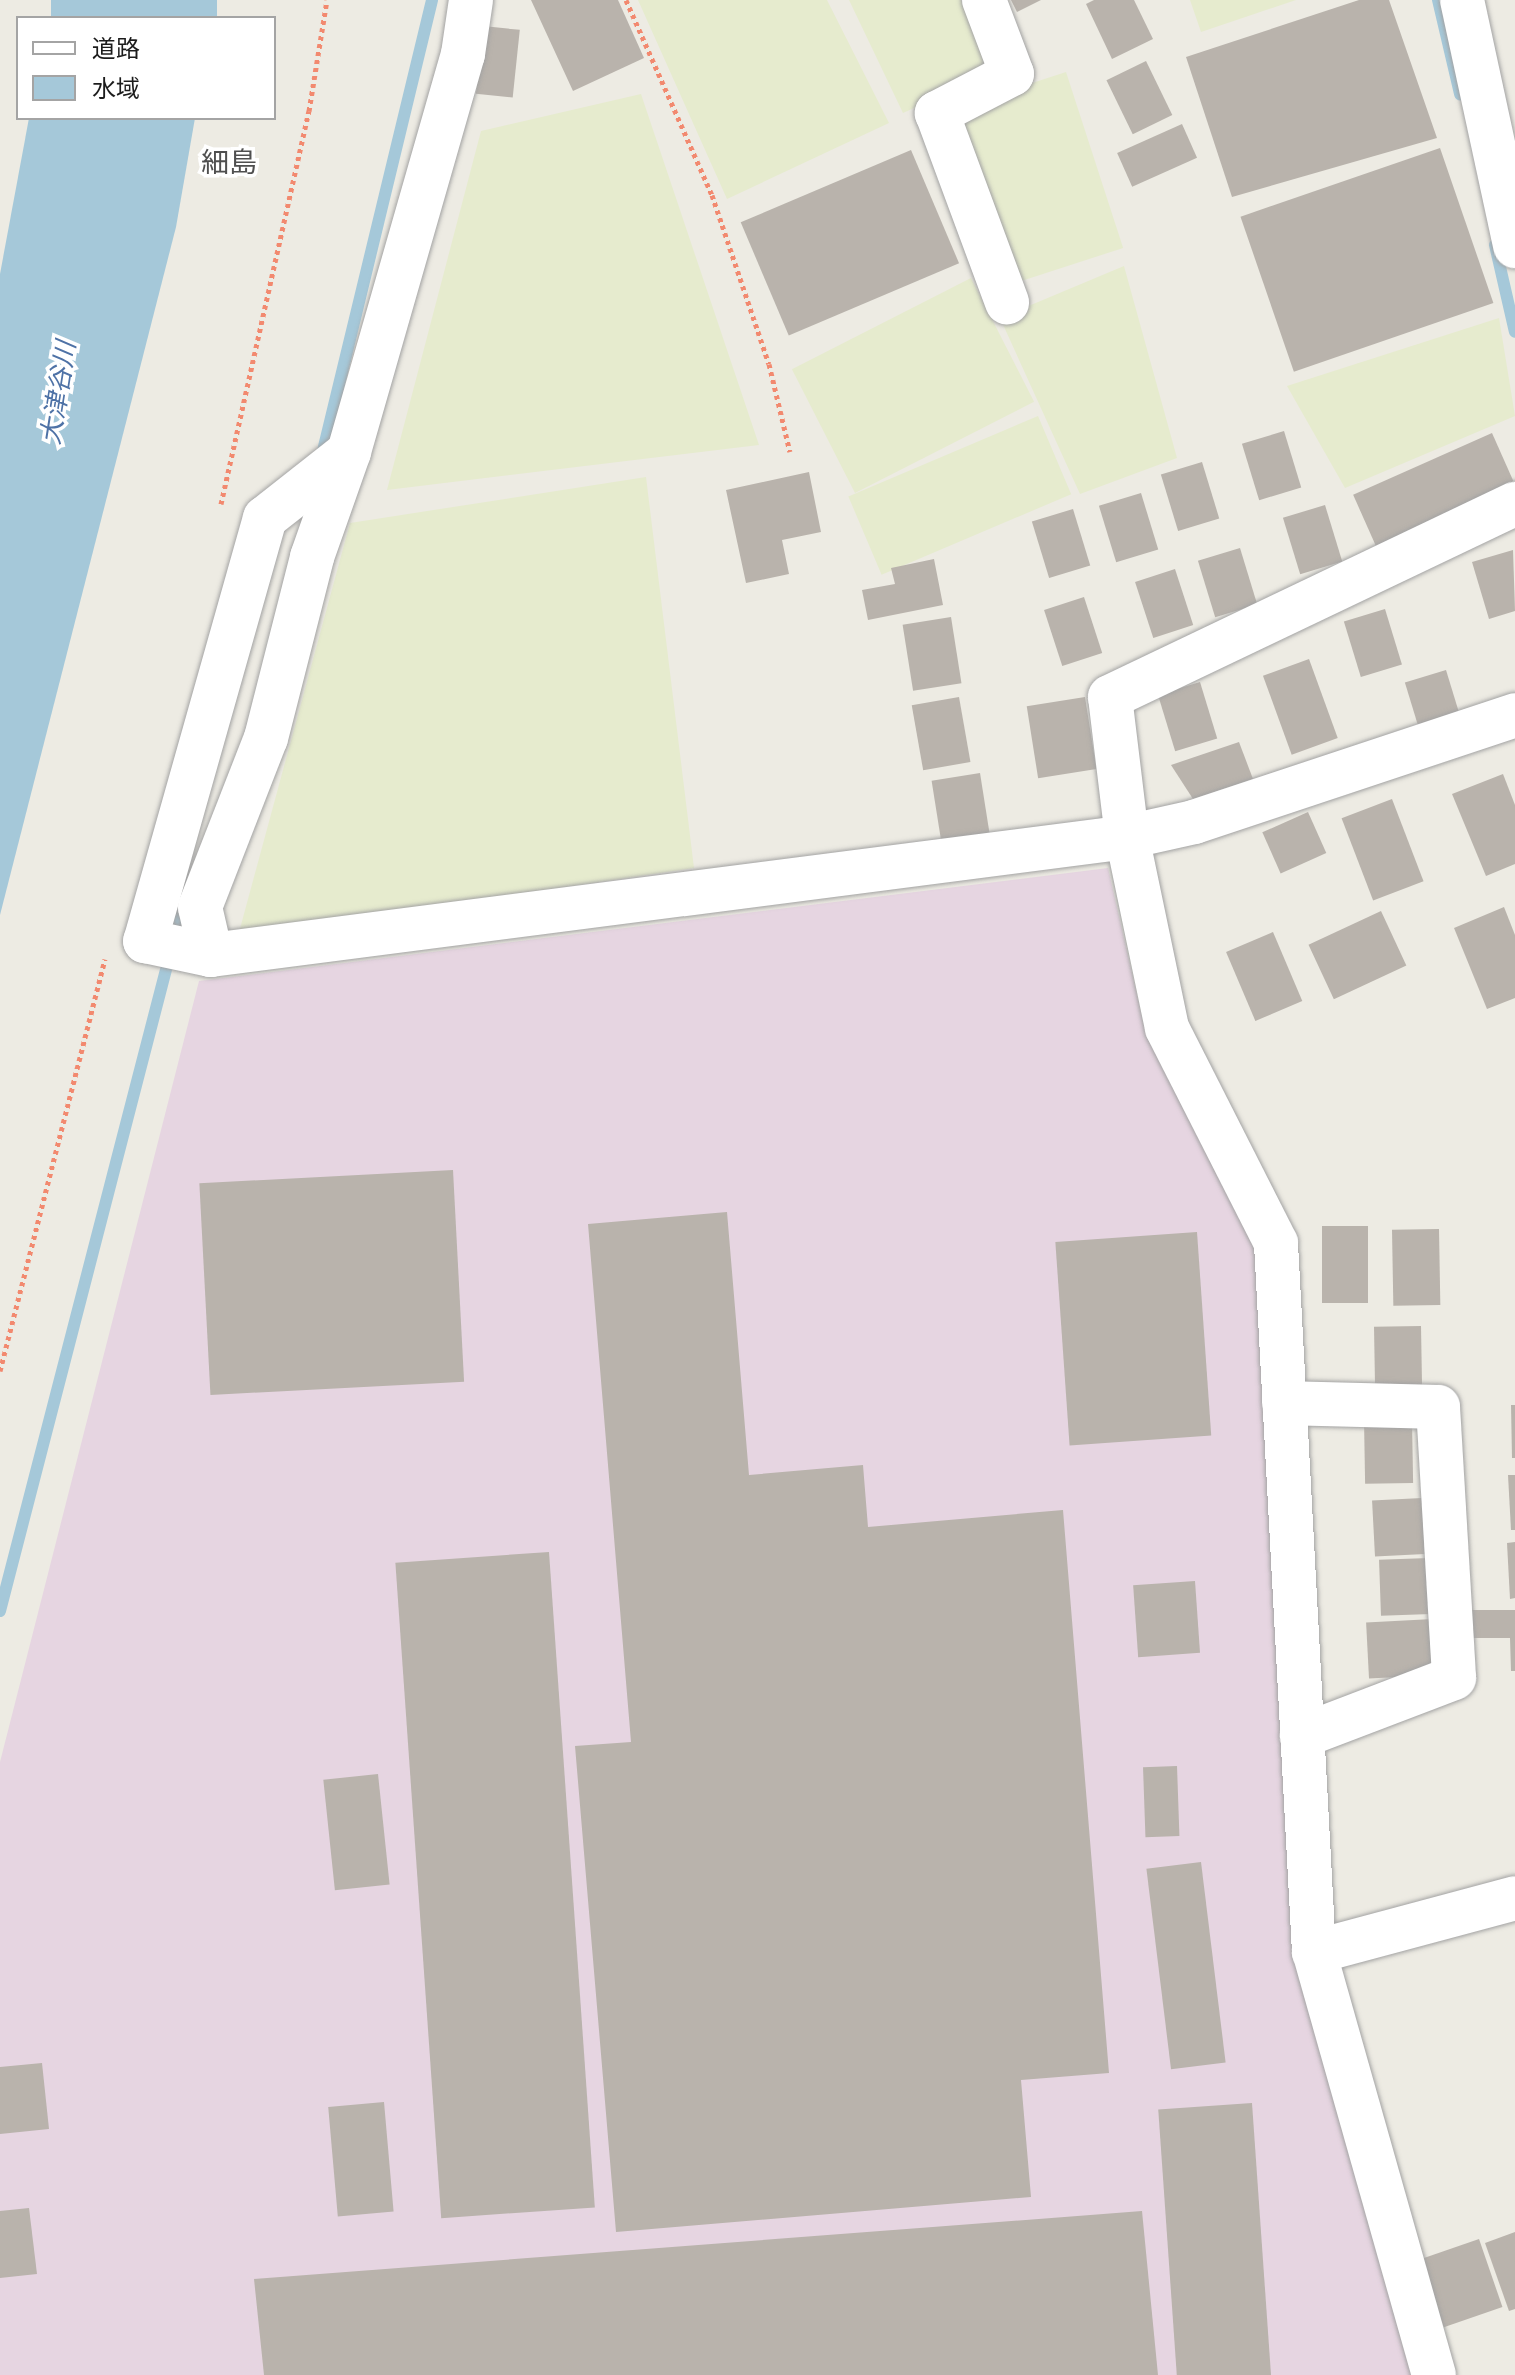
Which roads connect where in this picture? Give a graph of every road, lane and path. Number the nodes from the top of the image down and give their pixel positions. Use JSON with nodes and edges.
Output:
{"nodes":[{"id":1,"x":471,"y":0,"type":"edge"},
{"id":2,"x":626,"y":0,"type":"edge"},
{"id":3,"x":984,"y":0,"type":"edge"},
{"id":4,"x":1462,"y":0,"type":"edge"},
{"id":5,"x":1505,"y":156,"type":"edge"},
{"id":6,"x":1515,"y":246,"type":"edge"},
{"id":7,"x":1007,"y":302,"type":"dead end"},
{"id":8,"x":349,"y":452,"type":"junction"},
{"id":9,"x":790,"y":452,"type":"dead end"},
{"id":10,"x":1515,"y":504,"type":"edge"},
{"id":11,"x":1515,"y":715,"type":"edge"},
{"id":12,"x":1127,"y":837,"type":"junction"},
{"id":13,"x":211,"y":955,"type":"junction"},
{"id":14,"x":1284,"y":1403,"type":"junction"},
{"id":15,"x":1302,"y":1736,"type":"junction"},
{"id":16,"x":1515,"y":1898,"type":"edge"},
{"id":17,"x":1314,"y":1952,"type":"junction"},
{"id":18,"x":1434,"y":2375,"type":"edge"}],
"edges":[{"from":1,"to":8,"type":"street"},
{"from":2,"to":9,"type":"path"},
{"from":3,"to":7,"type":"street"},
{"from":4,"to":5,"type":"street"},
{"from":5,"to":6,"type":"street"},
{"from":8,"to":13,"type":"street"},
{"from":8,"to":13,"type":"street"},
{"from":10,"to":12,"type":"street"},
{"from":11,"to":12,"type":"street"},
{"from":12,"to":13,"type":"street"},
{"from":12,"to":14,"type":"street"},
{"from":14,"to":15,"type":"street"},
{"from":14,"to":15,"type":"street"},
{"from":15,"to":17,"type":"street"},
{"from":16,"to":17,"type":"street"},
{"from":17,"to":18,"type":"street"}]}
